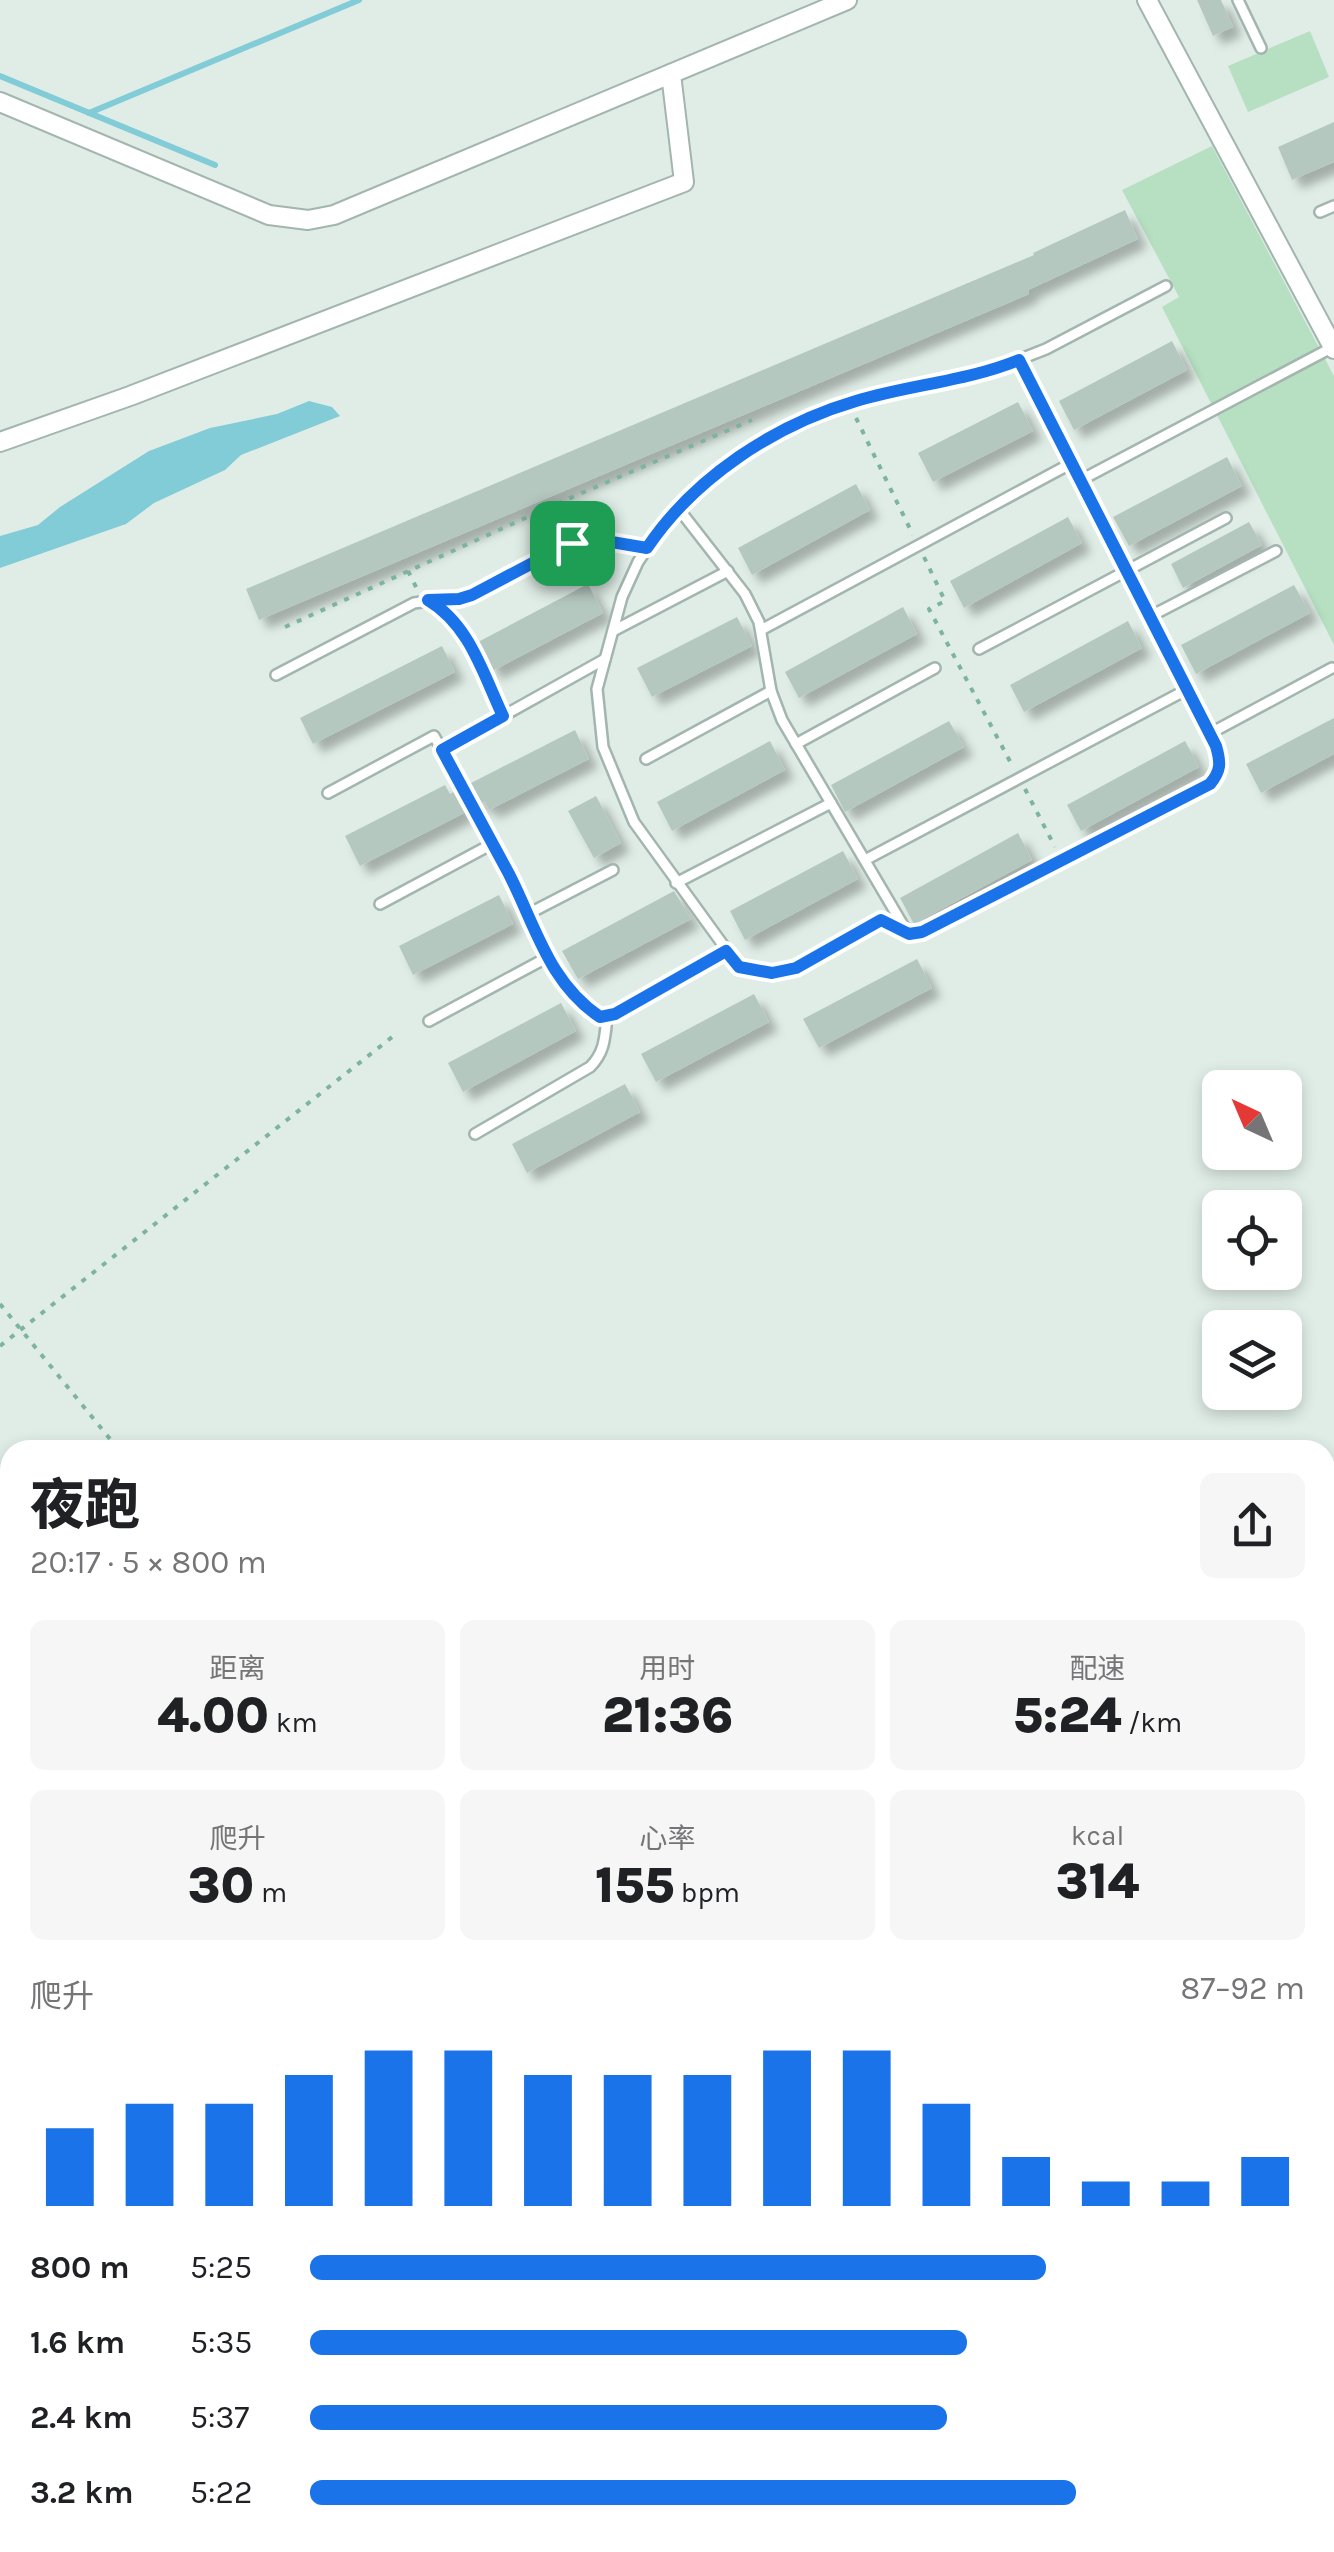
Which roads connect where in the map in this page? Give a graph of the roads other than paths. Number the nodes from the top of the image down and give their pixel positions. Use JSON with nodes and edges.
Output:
{"nodes":[{"id":1,"x":846,"y":0,"type":"edge"},
{"id":2,"x":1238,"y":0,"type":"edge"},
{"id":3,"x":1151,"y":1,"type":"edge"},
{"id":4,"x":1261,"y":48,"type":"dead end"},
{"id":5,"x":671,"y":74,"type":"junction"},
{"id":6,"x":0,"y":102,"type":"edge"},
{"id":7,"x":1334,"y":206,"type":"edge"},
{"id":8,"x":1320,"y":212,"type":"dead end"},
{"id":9,"x":1166,"y":286,"type":"dead end"},
{"id":10,"x":1334,"y":348,"type":"edge"},
{"id":11,"x":1019,"y":360,"type":"junction"},
{"id":12,"x":0,"y":442,"type":"edge"},
{"id":13,"x":1070,"y":464,"type":"junction"},
{"id":14,"x":1079,"y":480,"type":"junction"},
{"id":15,"x":678,"y":508,"type":"junction"},
{"id":16,"x":1226,"y":518,"type":"dead end"},
{"id":17,"x":647,"y":548,"type":"junction"},
{"id":18,"x":1276,"y":551,"type":"dead end"},
{"id":19,"x":728,"y":571,"type":"junction"},
{"id":20,"x":1125,"y":572,"type":"junction"},
{"id":21,"x":425,"y":601,"type":"junction"},
{"id":22,"x":1149,"y":617,"type":"junction"},
{"id":23,"x":613,"y":630,"type":"junction"},
{"id":24,"x":761,"y":630,"type":"junction"},
{"id":25,"x":979,"y":649,"type":"dead end"},
{"id":26,"x":605,"y":660,"type":"junction"},
{"id":27,"x":935,"y":668,"type":"dead end"},
{"id":28,"x":1332,"y":668,"type":"edge"},
{"id":29,"x":276,"y":675,"type":"dead end"},
{"id":30,"x":1186,"y":690,"type":"junction"},
{"id":31,"x":770,"y":691,"type":"junction"},
{"id":32,"x":503,"y":716,"type":"junction"},
{"id":33,"x":1209,"y":734,"type":"junction"},
{"id":34,"x":796,"y":744,"type":"junction"},
{"id":35,"x":442,"y":750,"type":"junction"},
{"id":36,"x":646,"y":758,"type":"dead end"},
{"id":37,"x":328,"y":793,"type":"dead end"},
{"id":38,"x":831,"y":804,"type":"junction"},
{"id":39,"x":492,"y":844,"type":"junction"},
{"id":40,"x":865,"y":860,"type":"junction"},
{"id":41,"x":613,"y":870,"type":"dead end"},
{"id":42,"x":676,"y":883,"type":"junction"},
{"id":43,"x":380,"y":904,"type":"dead end"},
{"id":44,"x":528,"y":914,"type":"junction"},
{"id":45,"x":909,"y":934,"type":"junction"},
{"id":46,"x":726,"y":951,"type":"junction"},
{"id":47,"x":548,"y":958,"type":"junction"},
{"id":48,"x":607,"y":1016,"type":"junction"},
{"id":49,"x":428,"y":1020,"type":"dead end"},
{"id":50,"x":475,"y":1134,"type":"dead end"}],
"edges":[{"from":1,"to":5,"type":"street"},
{"from":2,"to":4,"type":"lane"},
{"from":3,"to":10,"type":"street"},
{"from":5,"to":6,"type":"street"},
{"from":5,"to":12,"type":"street"},
{"from":7,"to":8,"type":"lane"},
{"from":9,"to":11,"type":"lane"},
{"from":10,"to":14,"type":"lane"},
{"from":11,"to":13,"type":"lane"},
{"from":11,"to":15,"type":"lane"},
{"from":13,"to":14,"type":"lane"},
{"from":13,"to":24,"type":"lane"},
{"from":14,"to":20,"type":"lane"},
{"from":15,"to":17,"type":"lane"},
{"from":15,"to":19,"type":"lane"},
{"from":16,"to":20,"type":"lane"},
{"from":17,"to":21,"type":"lane"},
{"from":17,"to":23,"type":"lane"},
{"from":18,"to":22,"type":"lane"},
{"from":19,"to":23,"type":"lane"},
{"from":19,"to":24,"type":"lane"},
{"from":20,"to":22,"type":"lane"},
{"from":20,"to":25,"type":"lane"},
{"from":21,"to":29,"type":"lane"},
{"from":21,"to":32,"type":"lane"},
{"from":22,"to":30,"type":"lane"},
{"from":23,"to":26,"type":"lane"},
{"from":24,"to":31,"type":"lane"},
{"from":26,"to":32,"type":"lane"},
{"from":26,"to":42,"type":"lane"},
{"from":27,"to":34,"type":"lane"},
{"from":28,"to":33,"type":"lane"},
{"from":30,"to":33,"type":"lane"},
{"from":30,"to":40,"type":"lane"},
{"from":31,"to":34,"type":"lane"},
{"from":31,"to":36,"type":"lane"},
{"from":32,"to":35,"type":"lane"},
{"from":33,"to":45,"type":"lane"},
{"from":34,"to":38,"type":"lane"},
{"from":35,"to":37,"type":"lane"},
{"from":35,"to":39,"type":"lane"},
{"from":38,"to":40,"type":"lane"},
{"from":38,"to":42,"type":"lane"},
{"from":39,"to":43,"type":"lane"},
{"from":39,"to":44,"type":"lane"},
{"from":40,"to":45,"type":"lane"},
{"from":41,"to":44,"type":"lane"},
{"from":42,"to":46,"type":"lane"},
{"from":44,"to":47,"type":"lane"},
{"from":45,"to":46,"type":"lane"},
{"from":46,"to":48,"type":"lane"},
{"from":47,"to":48,"type":"lane"},
{"from":47,"to":49,"type":"lane"},
{"from":48,"to":50,"type":"lane"}]}
